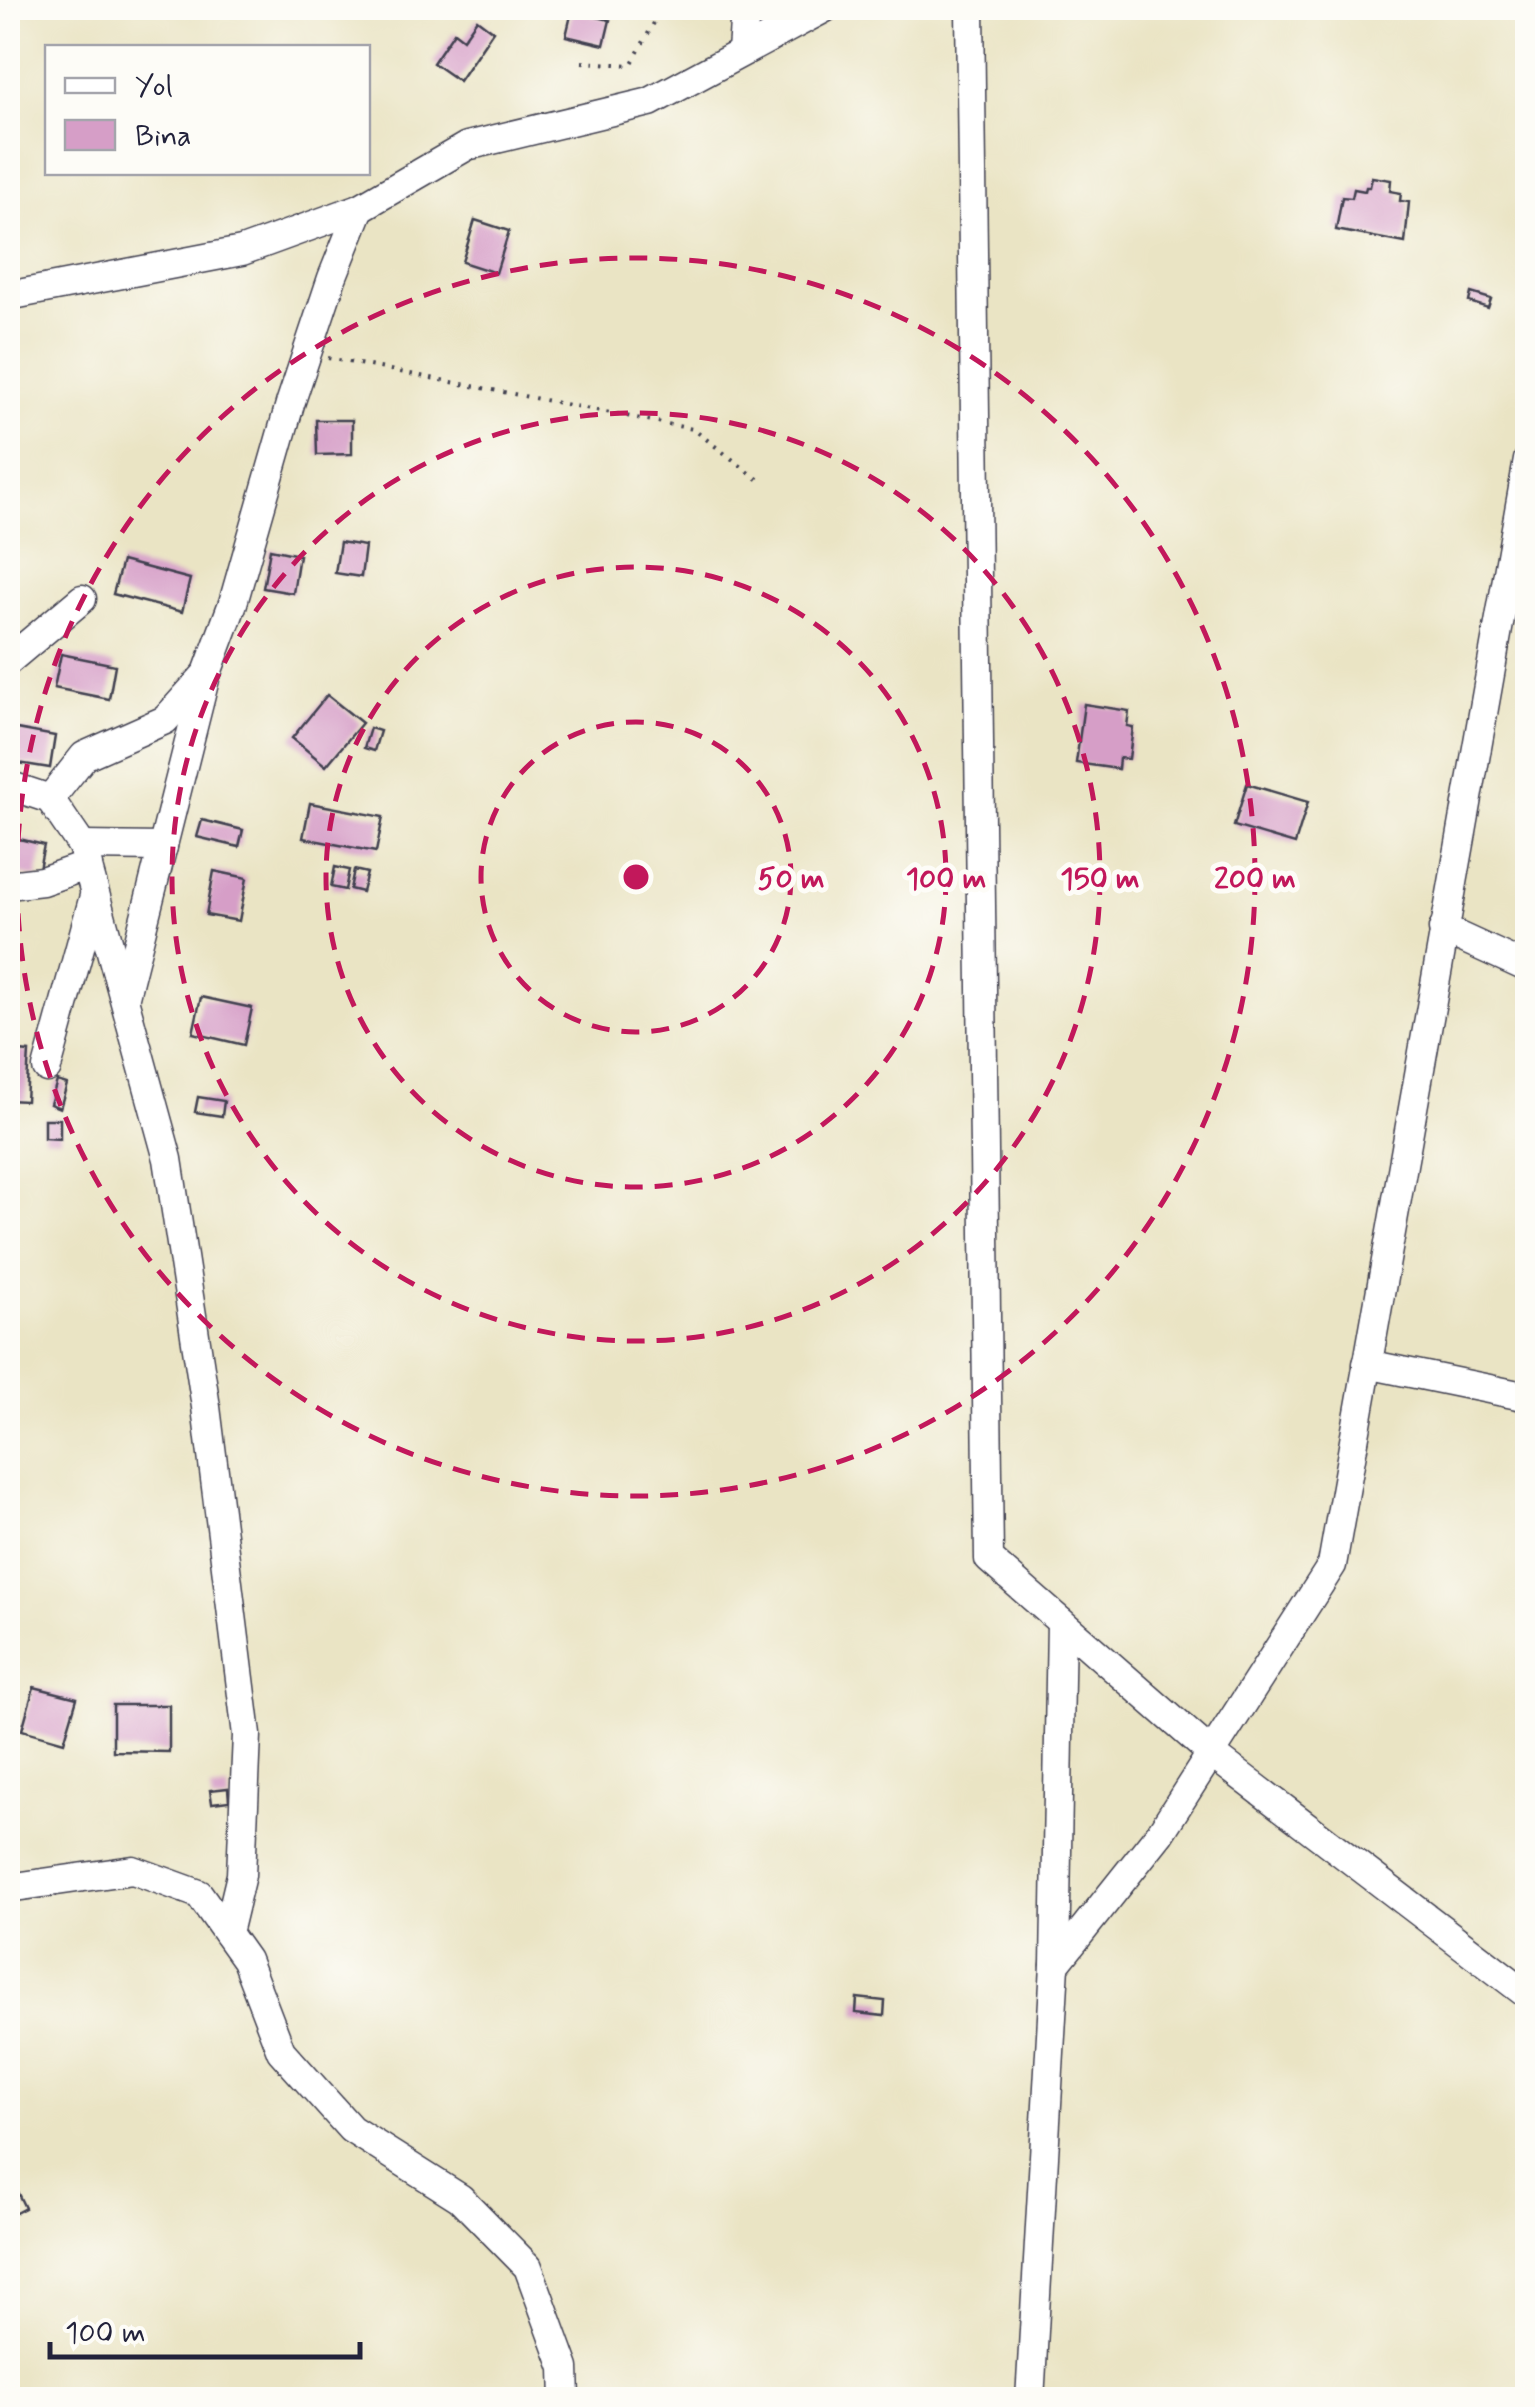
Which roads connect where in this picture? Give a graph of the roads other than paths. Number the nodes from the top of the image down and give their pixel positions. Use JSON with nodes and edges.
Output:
{"nodes":[{"id":1,"x":746,"y":8,"type":"edge"},
{"id":2,"x":825,"y":8,"type":"edge"},
{"id":3,"x":970,"y":8,"type":"edge"},
{"id":4,"x":742,"y":51,"type":"junction"},
{"id":5,"x":360,"y":208,"type":"junction"},
{"id":6,"x":8,"y":296,"type":"edge"},
{"id":7,"x":1528,"y":460,"type":"edge"},
{"id":8,"x":1516,"y":587,"type":"edge"},
{"id":9,"x":82,"y":599,"type":"dead end"},
{"id":10,"x":8,"y":661,"type":"edge"},
{"id":11,"x":207,"y":673,"type":"junction"},
{"id":12,"x":8,"y":785,"type":"edge"},
{"id":13,"x":50,"y":799,"type":"junction"},
{"id":14,"x":162,"y":847,"type":"junction"},
{"id":15,"x":88,"y":868,"type":"junction"},
{"id":16,"x":8,"y":885,"type":"edge"},
{"id":17,"x":1443,"y":929,"type":"junction"},
{"id":18,"x":1528,"y":968,"type":"edge"},
{"id":19,"x":124,"y":1000,"type":"junction"},
{"id":20,"x":47,"y":1068,"type":"dead end"},
{"id":21,"x":1367,"y":1364,"type":"junction"},
{"id":22,"x":1528,"y":1396,"type":"edge"},
{"id":23,"x":1061,"y":1622,"type":"junction"},
{"id":24,"x":1212,"y":1754,"type":"junction"},
{"id":25,"x":8,"y":1888,"type":"edge"},
{"id":26,"x":227,"y":1933,"type":"junction"},
{"id":27,"x":1055,"y":1965,"type":"junction"},
{"id":28,"x":1528,"y":1995,"type":"edge"},
{"id":29,"x":566,"y":2400,"type":"edge"},
{"id":30,"x":1030,"y":2400,"type":"edge"}],
"edges":[{"from":1,"to":4,"type":"street"},
{"from":2,"to":4,"type":"street"},
{"from":3,"to":23,"type":"street"},
{"from":4,"to":5,"type":"street"},
{"from":5,"to":6,"type":"street"},
{"from":5,"to":11,"type":"street"},
{"from":7,"to":8,"type":"street"},
{"from":8,"to":17,"type":"street"},
{"from":9,"to":10,"type":"street"},
{"from":11,"to":13,"type":"street"},
{"from":11,"to":14,"type":"street"},
{"from":12,"to":13,"type":"street"},
{"from":13,"to":15,"type":"street"},
{"from":14,"to":15,"type":"street"},
{"from":14,"to":19,"type":"street"},
{"from":15,"to":16,"type":"street"},
{"from":15,"to":19,"type":"street"},
{"from":15,"to":20,"type":"street"},
{"from":17,"to":18,"type":"street"},
{"from":17,"to":21,"type":"street"},
{"from":19,"to":26,"type":"street"},
{"from":21,"to":22,"type":"street"},
{"from":21,"to":24,"type":"street"},
{"from":23,"to":24,"type":"street"},
{"from":23,"to":27,"type":"street"},
{"from":24,"to":27,"type":"street"},
{"from":24,"to":28,"type":"street"},
{"from":25,"to":26,"type":"street"},
{"from":26,"to":29,"type":"street"},
{"from":27,"to":30,"type":"street"}]}
